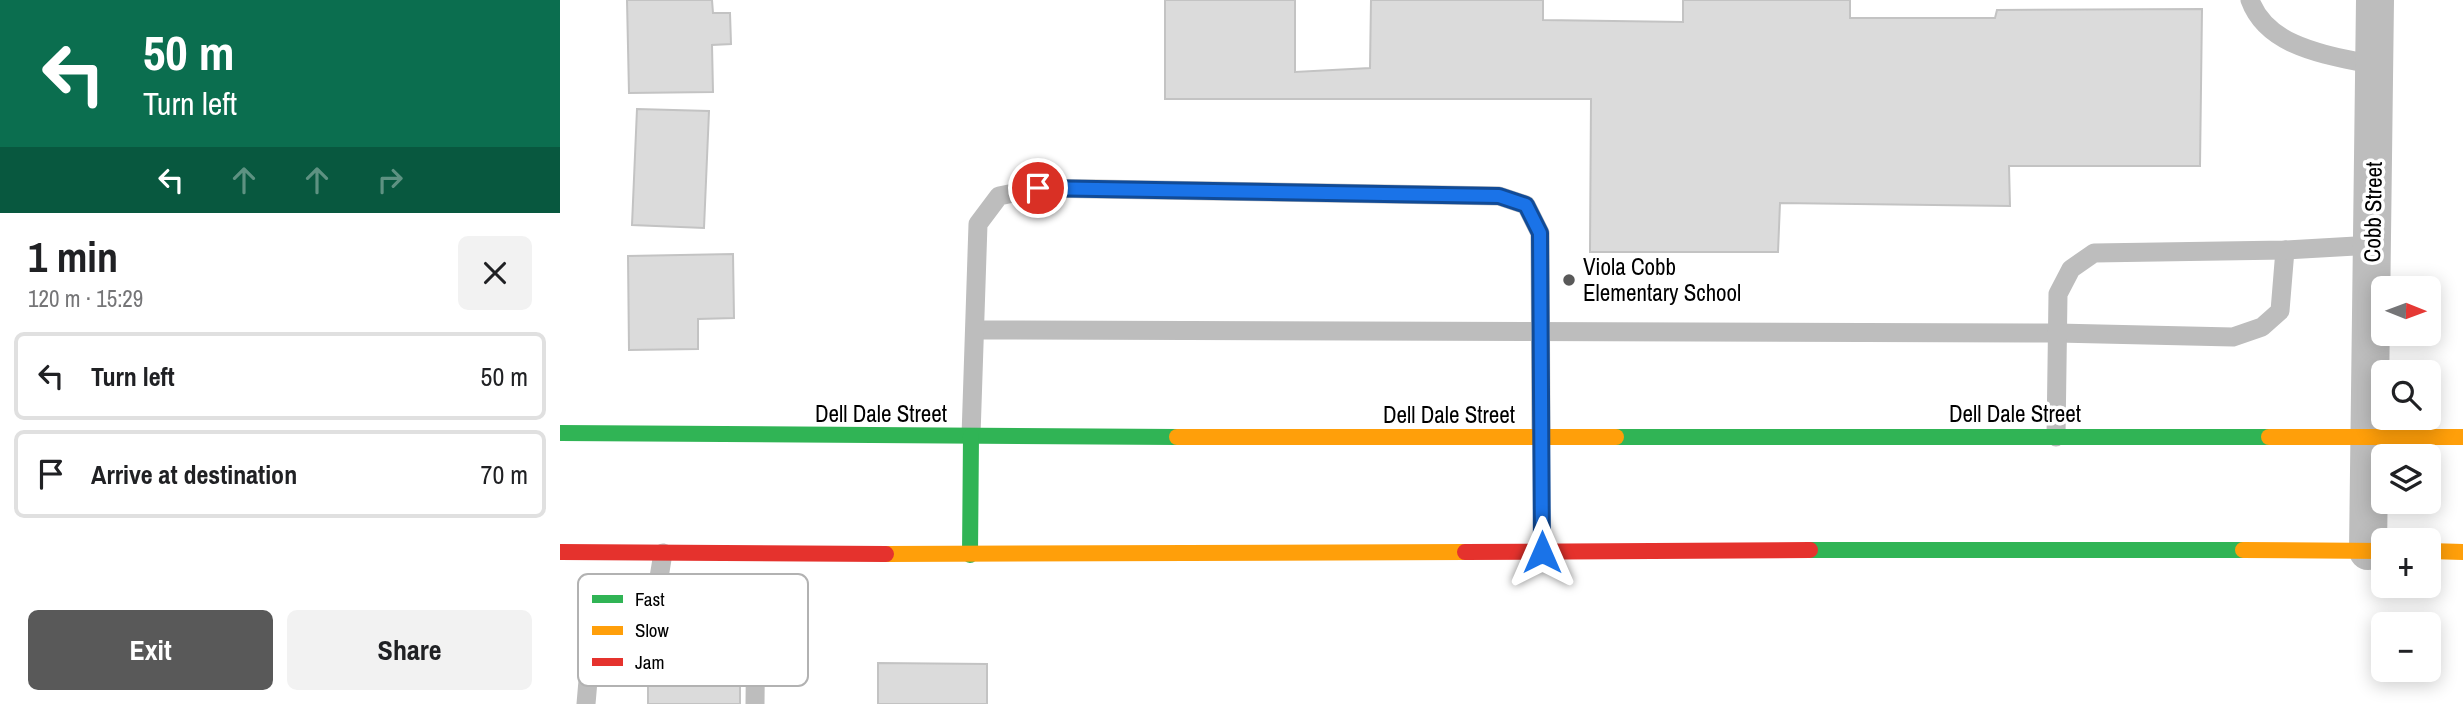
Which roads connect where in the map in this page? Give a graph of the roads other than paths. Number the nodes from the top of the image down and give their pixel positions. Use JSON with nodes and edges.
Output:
{"nodes":[{"id":1,"x":2250,"y":0,"type":"edge"},
{"id":2,"x":2375,"y":0,"type":"edge"},
{"id":3,"x":2374,"y":65,"type":"junction"},
{"id":4,"x":2373,"y":245,"type":"junction"},
{"id":5,"x":2285,"y":250,"type":"junction"},
{"id":6,"x":975,"y":330,"type":"junction"},
{"id":7,"x":2057,"y":332,"type":"junction"},
{"id":8,"x":1541,"y":333,"type":"junction"},
{"id":9,"x":560,"y":433,"type":"edge"},
{"id":10,"x":971,"y":436,"type":"junction"},
{"id":11,"x":2371,"y":436,"type":"junction"},
{"id":12,"x":2056,"y":437,"type":"junction"},
{"id":13,"x":2463,"y":437,"type":"edge"},
{"id":14,"x":1541,"y":438,"type":"junction"},
{"id":15,"x":2375,"y":528,"type":"edge"},
{"id":16,"x":2371,"y":551,"type":"edge"},
{"id":17,"x":2441,"y":551,"type":"edge"},
{"id":18,"x":560,"y":552,"type":"edge"},
{"id":19,"x":1542,"y":552,"type":"junction"},
{"id":20,"x":2463,"y":552,"type":"edge"},
{"id":21,"x":663,"y":553,"type":"junction"},
{"id":22,"x":970,"y":555,"type":"junction"},
{"id":23,"x":660,"y":574,"type":"edge"},
{"id":24,"x":588,"y":686,"type":"edge"},
{"id":25,"x":755,"y":686,"type":"edge"},
{"id":26,"x":586,"y":704,"type":"edge"},
{"id":27,"x":755,"y":704,"type":"edge"}],
"edges":[{"from":1,"to":3,"type":"lane"},
{"from":2,"to":3,"type":"street","name":"Cobb Street"},
{"from":3,"to":4,"type":"street","name":"Cobb Street"},
{"from":4,"to":5,"type":"lane"},
{"from":4,"to":11,"type":"street","name":"Cobb Street"},
{"from":5,"to":7,"type":"lane"},
{"from":5,"to":7,"type":"lane"},
{"from":6,"to":8,"type":"lane"},
{"from":6,"to":8,"type":"lane"},
{"from":6,"to":10,"type":"lane"},
{"from":7,"to":8,"type":"lane"},
{"from":7,"to":12,"type":"lane"},
{"from":8,"to":14,"type":"lane"},
{"from":9,"to":10,"type":"main road","name":"Dell Dale Street"},
{"from":10,"to":14,"type":"main road","name":"Dell Dale Street"},
{"from":10,"to":22,"type":"main road"},
{"from":11,"to":12,"type":"main road","name":"Dell Dale Street"},
{"from":11,"to":13,"type":"main road","name":"Dell Dale Street"},
{"from":11,"to":15,"type":"street","name":"Cobb Street"},
{"from":12,"to":14,"type":"main road","name":"Dell Dale Street"},
{"from":14,"to":19,"type":"main road"},
{"from":16,"to":19,"type":"main road"},
{"from":17,"to":20,"type":"main road"},
{"from":18,"to":21,"type":"main road"},
{"from":19,"to":22,"type":"main road"},
{"from":21,"to":22,"type":"main road"},
{"from":21,"to":23,"type":"lane"},
{"from":24,"to":26,"type":"lane"},
{"from":25,"to":27,"type":"lane"}]}
